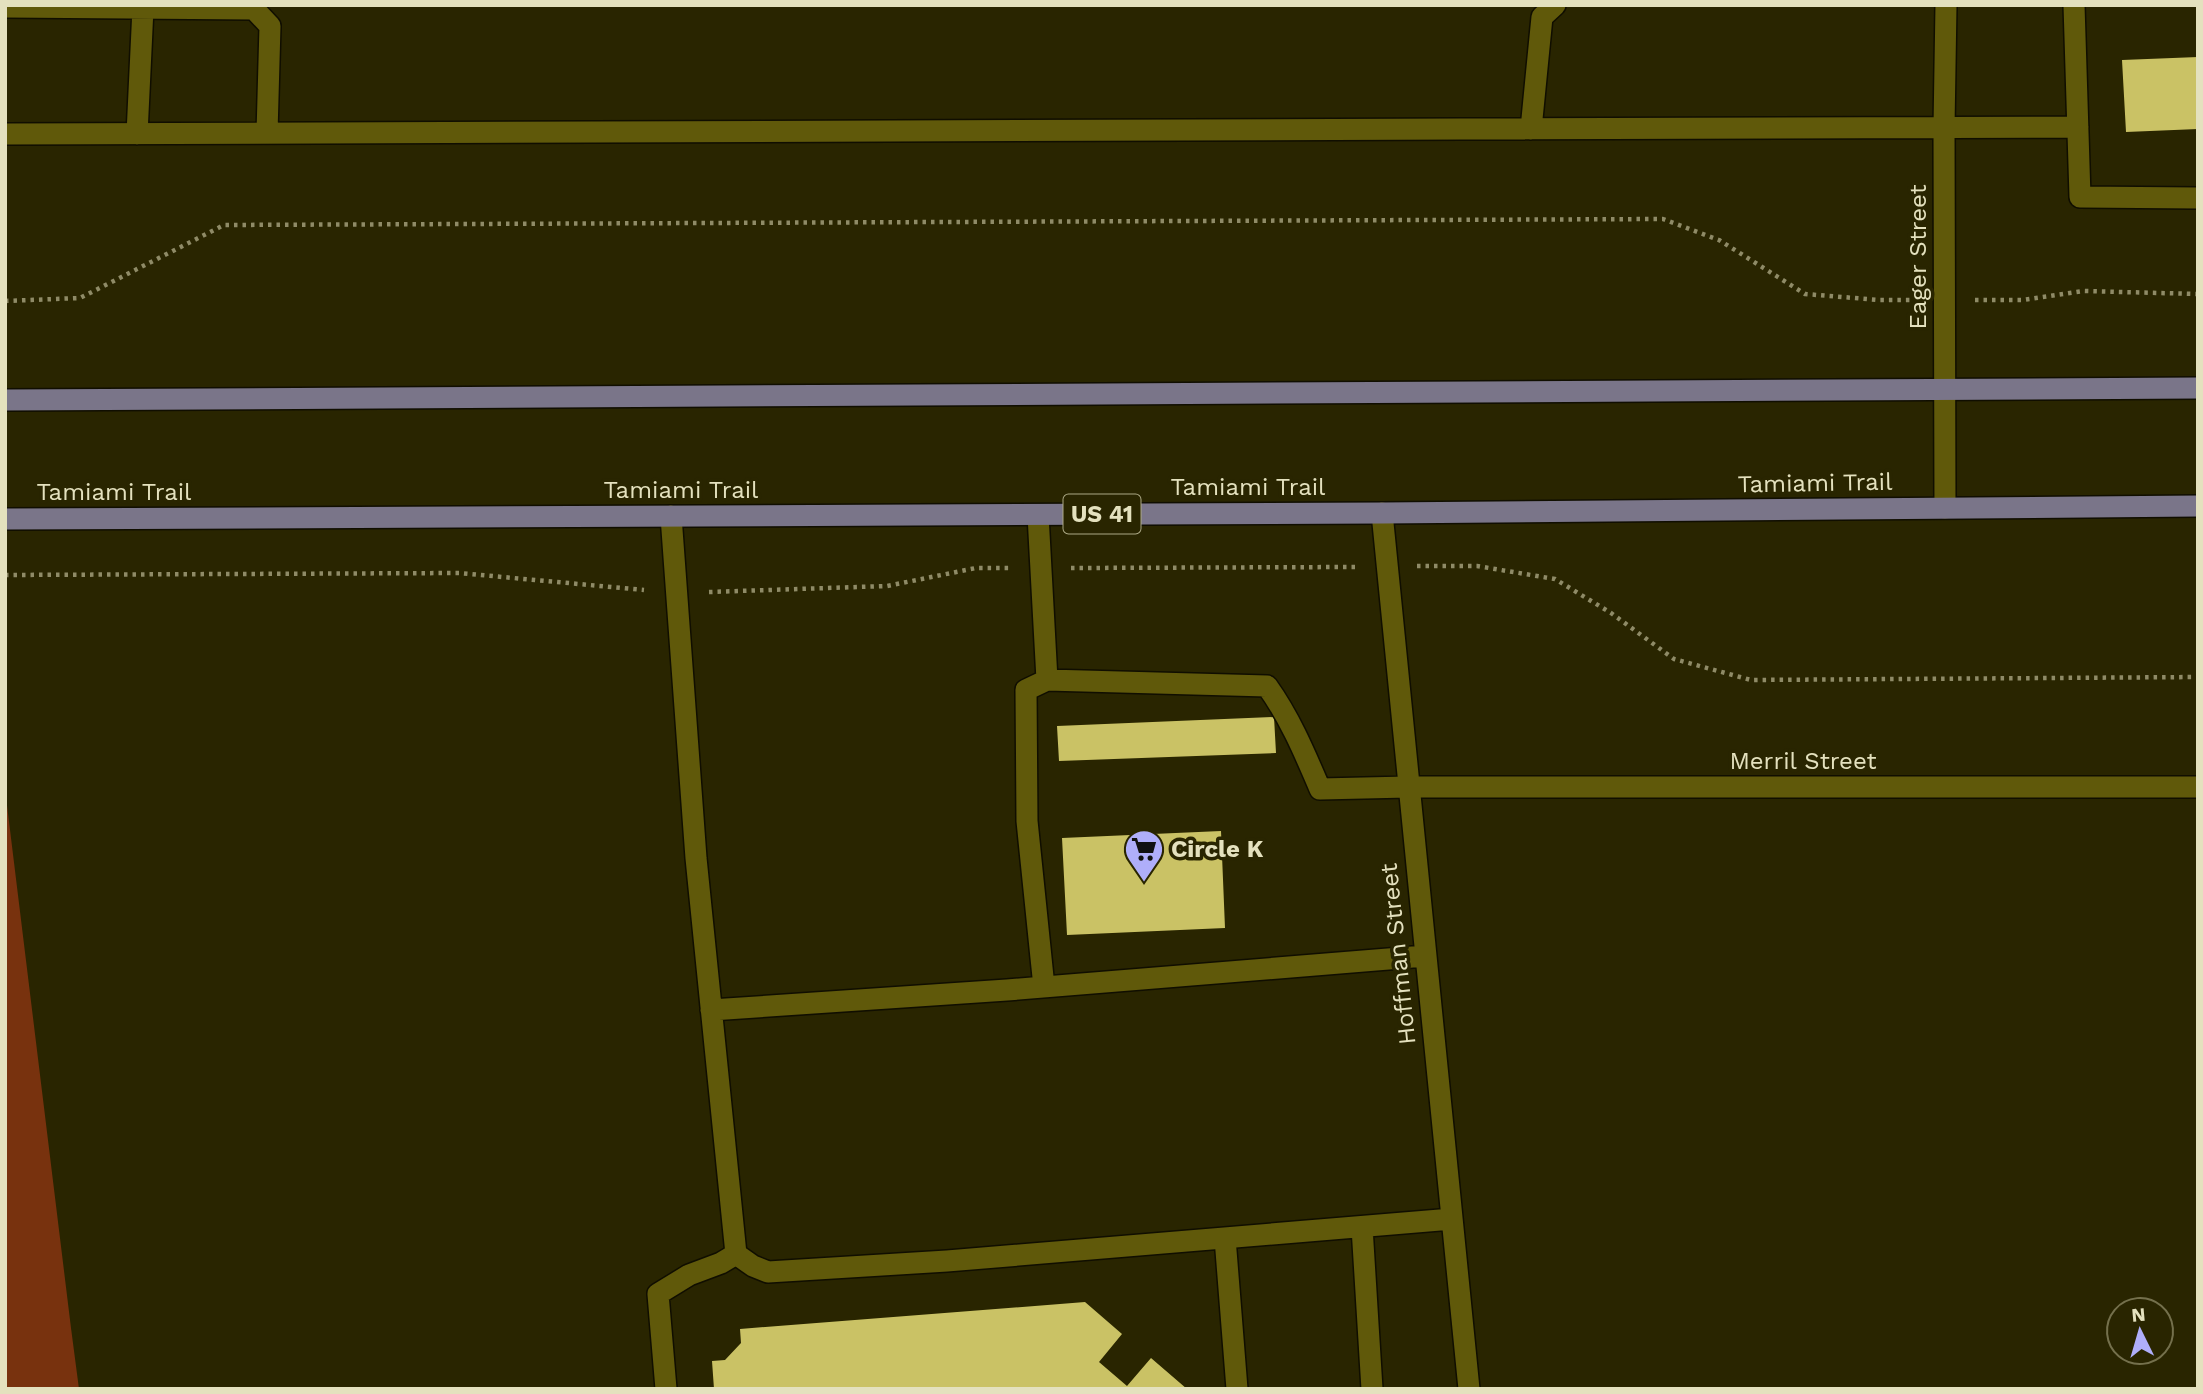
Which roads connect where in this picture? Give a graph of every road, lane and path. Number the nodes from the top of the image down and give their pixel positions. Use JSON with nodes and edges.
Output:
{"nodes":[{"id":1,"x":1555,"y":5,"type":"edge"},
{"id":2,"x":1946,"y":5,"type":"edge"},
{"id":3,"x":2074,"y":5,"type":"edge"},
{"id":4,"x":5,"y":7,"type":"edge"},
{"id":5,"x":144,"y":8,"type":"junction"},
{"id":6,"x":1944,"y":127,"type":"junction"},
{"id":7,"x":2078,"y":127,"type":"junction"},
{"id":8,"x":1531,"y":129,"type":"junction"},
{"id":9,"x":267,"y":133,"type":"junction"},
{"id":10,"x":5,"y":134,"type":"edge"},
{"id":11,"x":137,"y":134,"type":"junction"},
{"id":12,"x":2198,"y":198,"type":"edge"},
{"id":13,"x":2198,"y":294,"type":"edge"},
{"id":14,"x":1944,"y":300,"type":"junction"},
{"id":15,"x":5,"y":301,"type":"edge"},
{"id":16,"x":2198,"y":388,"type":"edge"},
{"id":17,"x":1944,"y":390,"type":"junction"},
{"id":18,"x":5,"y":400,"type":"edge"},
{"id":19,"x":2198,"y":506,"type":"edge"},
{"id":20,"x":1945,"y":508,"type":"junction"},
{"id":21,"x":1382,"y":513,"type":"junction"},
{"id":22,"x":1038,"y":515,"type":"junction"},
{"id":23,"x":671,"y":516,"type":"junction"},
{"id":24,"x":5,"y":519,"type":"edge"},
{"id":25,"x":1387,"y":566,"type":"junction"},
{"id":26,"x":1041,"y":568,"type":"junction"},
{"id":27,"x":5,"y":575,"type":"edge"},
{"id":28,"x":677,"y":593,"type":"junction"},
{"id":29,"x":2198,"y":677,"type":"edge"},
{"id":30,"x":1047,"y":680,"type":"junction"},
{"id":31,"x":1408,"y":787,"type":"junction"},
{"id":32,"x":2198,"y":787,"type":"edge"},
{"id":33,"x":1425,"y":956,"type":"junction"},
{"id":34,"x":1044,"y":987,"type":"junction"},
{"id":35,"x":711,"y":1010,"type":"junction"},
{"id":36,"x":1452,"y":1219,"type":"junction"},
{"id":37,"x":1362,"y":1227,"type":"junction"},
{"id":38,"x":1224,"y":1238,"type":"junction"},
{"id":39,"x":736,"y":1254,"type":"junction"},
{"id":40,"x":666,"y":1389,"type":"edge"},
{"id":41,"x":1237,"y":1389,"type":"edge"},
{"id":42,"x":1372,"y":1389,"type":"edge"},
{"id":43,"x":1469,"y":1389,"type":"edge"}],
"edges":[{"from":1,"to":8,"type":"street"},
{"from":2,"to":6,"type":"street","name":"Eager Street"},
{"from":3,"to":7,"type":"street"},
{"from":4,"to":5,"type":"street"},
{"from":5,"to":9,"type":"street"},
{"from":5,"to":11,"type":"street"},
{"from":6,"to":7,"type":"street"},
{"from":6,"to":8,"type":"street"},
{"from":6,"to":14,"type":"street","name":"Eager Street"},
{"from":7,"to":12,"type":"street"},
{"from":8,"to":9,"type":"street"},
{"from":9,"to":11,"type":"street"},
{"from":10,"to":11,"type":"street"},
{"from":13,"to":14,"type":"path"},
{"from":14,"to":15,"type":"path"},
{"from":14,"to":17,"type":"street","name":"Eager Street"},
{"from":16,"to":17,"type":"main road"},
{"from":17,"to":18,"type":"main road"},
{"from":17,"to":20,"type":"street","name":"Eager Street"},
{"from":19,"to":20,"type":"main road","name":"Tamiami Trail","number":"US 41"},
{"from":20,"to":21,"type":"main road","name":"Tamiami Trail","number":"US 41"},
{"from":21,"to":22,"type":"main road","name":"Tamiami Trail","number":"US 41"},
{"from":21,"to":25,"type":"street","name":"Hoffman Street"},
{"from":22,"to":23,"type":"main road","name":"Tamiami Trail","number":"US 41"},
{"from":22,"to":26,"type":"street"},
{"from":23,"to":24,"type":"main road","name":"Tamiami Trail","number":"US 41"},
{"from":23,"to":28,"type":"street"},
{"from":25,"to":26,"type":"path"},
{"from":25,"to":29,"type":"path"},
{"from":25,"to":31,"type":"street","name":"Hoffman Street"},
{"from":26,"to":28,"type":"path"},
{"from":26,"to":30,"type":"street"},
{"from":27,"to":28,"type":"path"},
{"from":28,"to":35,"type":"street"},
{"from":30,"to":31,"type":"street","name":"Merril Street"},
{"from":30,"to":34,"type":"street"},
{"from":31,"to":32,"type":"street","name":"Merril Street"},
{"from":31,"to":33,"type":"street","name":"Hoffman Street"},
{"from":33,"to":34,"type":"street"},
{"from":33,"to":36,"type":"street","name":"Hoffman Street"},
{"from":34,"to":35,"type":"street"},
{"from":35,"to":39,"type":"street"},
{"from":36,"to":37,"type":"street"},
{"from":36,"to":43,"type":"street","name":"Hoffman Street"},
{"from":37,"to":38,"type":"street"},
{"from":37,"to":42,"type":"street"},
{"from":38,"to":39,"type":"street"},
{"from":38,"to":41,"type":"street"},
{"from":39,"to":40,"type":"street"}]}
